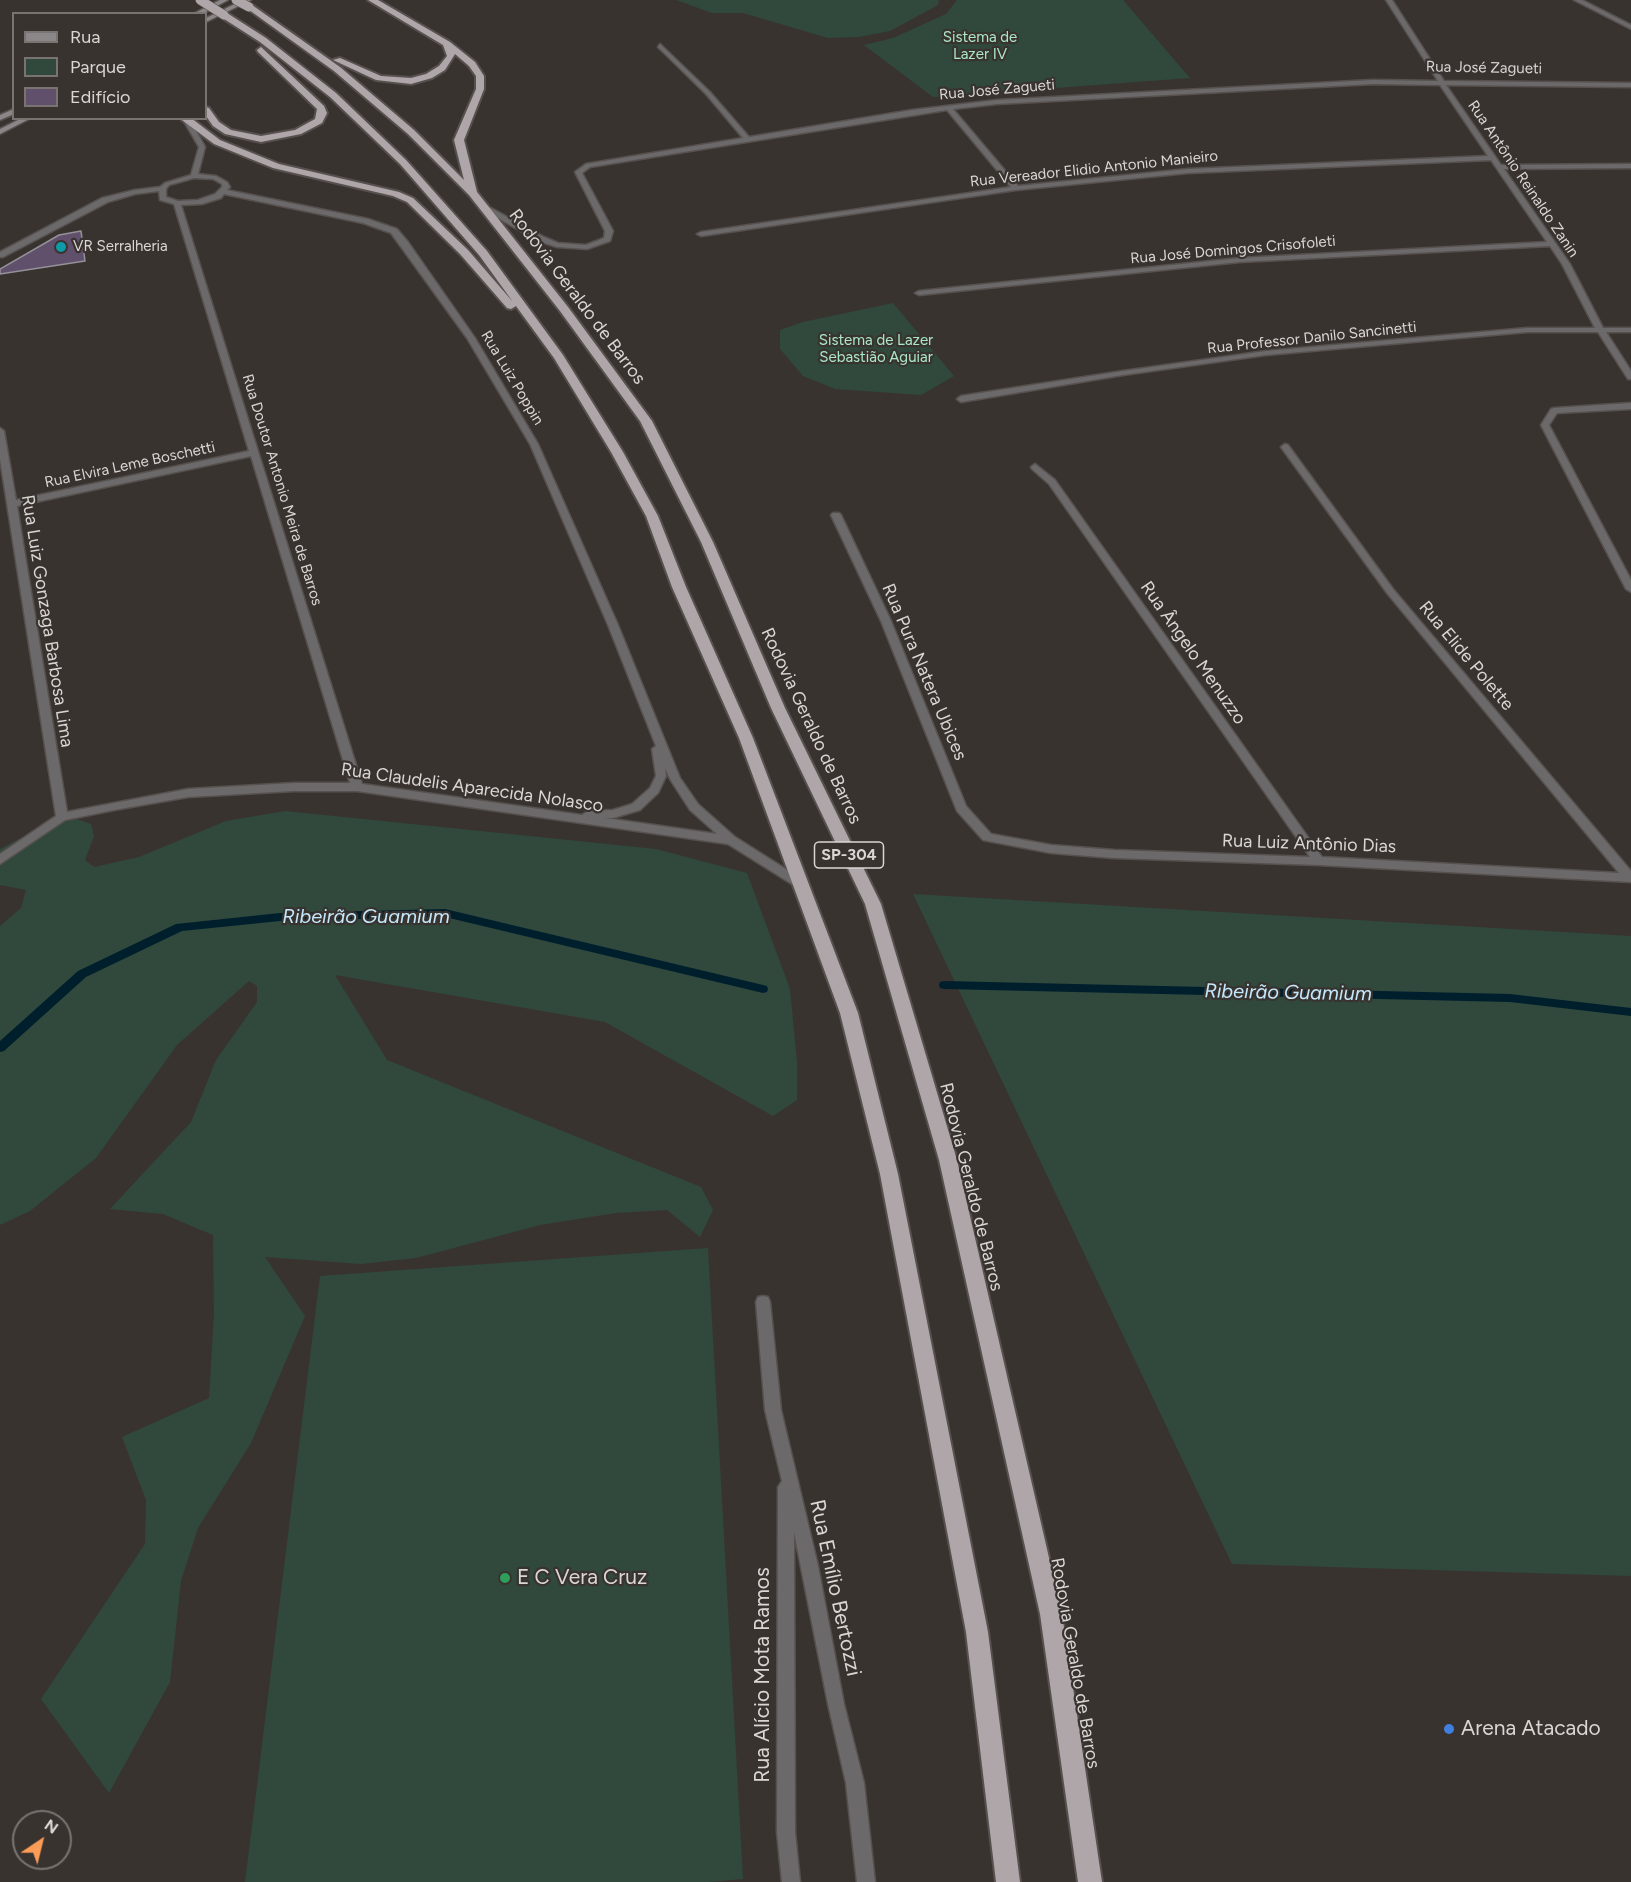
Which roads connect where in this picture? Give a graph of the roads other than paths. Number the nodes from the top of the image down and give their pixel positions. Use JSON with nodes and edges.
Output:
{"nodes":[{"id":1,"x":200,"y":0,"type":"edge"},
{"id":2,"x":372,"y":0,"type":"edge"},
{"id":3,"x":392,"y":0,"type":"edge"},
{"id":4,"x":1389,"y":0,"type":"edge"},
{"id":5,"x":1577,"y":0,"type":"edge"},
{"id":6,"x":244,"y":2,"type":"edge"},
{"id":7,"x":225,"y":10,"type":"edge"},
{"id":8,"x":207,"y":12,"type":"edge"},
{"id":9,"x":404,"y":18,"type":"junction"},
{"id":10,"x":207,"y":20,"type":"edge"},
{"id":11,"x":273,"y":24,"type":"junction"},
{"id":12,"x":1631,"y":27,"type":"edge"},
{"id":13,"x":447,"y":44,"type":"junction"},
{"id":14,"x":660,"y":46,"type":"dead end"},
{"id":15,"x":1442,"y":81,"type":"junction"},
{"id":16,"x":1631,"y":85,"type":"edge"},
{"id":17,"x":949,"y":108,"type":"junction"},
{"id":18,"x":207,"y":111,"type":"edge"},
{"id":19,"x":24,"y":120,"type":"edge"},
{"id":20,"x":186,"y":120,"type":"edge"},
{"id":21,"x":188,"y":120,"type":"edge"},
{"id":22,"x":0,"y":132,"type":"edge"},
{"id":23,"x":747,"y":138,"type":"junction"},
{"id":24,"x":1493,"y":158,"type":"junction"},
{"id":25,"x":1631,"y":166,"type":"edge"},
{"id":26,"x":1499,"y":167,"type":"junction"},
{"id":27,"x":194,"y":176,"type":"junction"},
{"id":28,"x":1016,"y":188,"type":"junction"},
{"id":29,"x":162,"y":189,"type":"junction"},
{"id":30,"x":224,"y":192,"type":"junction"},
{"id":31,"x":472,"y":193,"type":"junction"},
{"id":32,"x":177,"y":203,"type":"junction"},
{"id":33,"x":486,"y":209,"type":"junction"},
{"id":34,"x":701,"y":234,"type":"dead end"},
{"id":35,"x":1550,"y":244,"type":"junction"},
{"id":36,"x":0,"y":255,"type":"edge"},
{"id":37,"x":920,"y":294,"type":"dead end"},
{"id":38,"x":1600,"y":330,"type":"junction"},
{"id":39,"x":1631,"y":330,"type":"edge"},
{"id":40,"x":540,"y":332,"type":"junction"},
{"id":41,"x":1631,"y":377,"type":"edge"},
{"id":42,"x":961,"y":399,"type":"dead end"},
{"id":43,"x":1631,"y":406,"type":"edge"},
{"id":44,"x":0,"y":430,"type":"edge"},
{"id":45,"x":1285,"y":447,"type":"dead end"},
{"id":46,"x":254,"y":453,"type":"junction"},
{"id":47,"x":1035,"y":467,"type":"dead end"},
{"id":48,"x":12,"y":504,"type":"junction"},
{"id":49,"x":836,"y":515,"type":"dead end"},
{"id":50,"x":1631,"y":589,"type":"edge"},
{"id":51,"x":648,"y":716,"type":"junction"},
{"id":52,"x":357,"y":787,"type":"junction"},
{"id":53,"x":558,"y":816,"type":"junction"},
{"id":54,"x":62,"y":817,"type":"junction"},
{"id":55,"x":987,"y":837,"type":"joint"},
{"id":56,"x":730,"y":840,"type":"junction"},
{"id":57,"x":0,"y":860,"type":"edge"},
{"id":58,"x":1319,"y":861,"type":"junction"},
{"id":59,"x":1630,"y":878,"type":"edge"},
{"id":60,"x":799,"y":883,"type":"junction"},
{"id":61,"x":763,"y":1302,"type":"dead end"},
{"id":62,"x":786,"y":1467,"type":"junction"},
{"id":63,"x":791,"y":1882,"type":"edge"},
{"id":64,"x":866,"y":1882,"type":"edge"},
{"id":65,"x":1008,"y":1882,"type":"edge"},
{"id":66,"x":1090,"y":1882,"type":"edge"}],
"edges":[{"from":1,"to":7,"type":"highway","number":"SP-304","bridge":true},
{"from":2,"to":9,"type":"highway"},
{"from":3,"to":9,"type":"highway"},
{"from":4,"to":15,"type":"street","name":"Rua Antônio Reinaldo Zanin"},
{"from":5,"to":12,"type":"street"},
{"from":6,"to":10,"type":"main road"},
{"from":6,"to":11,"type":"highway","name":"Rodovia Geraldo de Barros","number":"SP-304"},
{"from":7,"to":8,"type":"main road"},
{"from":7,"to":18,"type":"highway"},
{"from":7,"to":40,"type":"highway","number":"SP-304"},
{"from":9,"to":13,"type":"highway"},
{"from":11,"to":13,"type":"highway"},
{"from":11,"to":31,"type":"highway","name":"Rodovia Geraldo de Barros","number":"SP-304"},
{"from":13,"to":31,"type":"highway"},
{"from":14,"to":23,"type":"street"},
{"from":15,"to":16,"type":"street","name":"Rua José Zagueti"},
{"from":15,"to":17,"type":"street","name":"Rua José Zagueti"},
{"from":15,"to":24,"type":"street","name":"Rua Antônio Reinaldo Zanin"},
{"from":17,"to":23,"type":"street","name":"Rua José Zagueti"},
{"from":17,"to":28,"type":"street"},
{"from":19,"to":22,"type":"main road"},
{"from":20,"to":27,"type":"street"},
{"from":21,"to":40,"type":"highway"},
{"from":23,"to":33,"type":"street","name":"Rua José Zagueti"},
{"from":24,"to":26,"type":"street","name":"Rua Antônio Reinaldo Zanin"},
{"from":24,"to":28,"type":"street","name":"Rua Vereador Elidio Antonio Manieiro"},
{"from":25,"to":26,"type":"street"},
{"from":26,"to":35,"type":"street","name":"Rua Antônio Reinaldo Zanin"},
{"from":27,"to":29,"type":"street"},
{"from":27,"to":30,"type":"street"},
{"from":28,"to":34,"type":"street","name":"Rua Vereador Elidio Antonio Manieiro"},
{"from":29,"to":32,"type":"street"},
{"from":29,"to":36,"type":"street"},
{"from":30,"to":32,"type":"street"},
{"from":30,"to":51,"type":"street","name":"Rua Luiz Poppin"},
{"from":31,"to":33,"type":"highway","name":"Rodovia Geraldo de Barros","number":"SP-304"},
{"from":32,"to":46,"type":"street","name":"Rua Doutor Antonio Meira de Barros"},
{"from":33,"to":66,"type":"highway","name":"Rodovia Geraldo de Barros","number":"SP-304"},
{"from":35,"to":37,"type":"street","name":"Rua José Domingos Crisofoleti"},
{"from":35,"to":38,"type":"street","name":"Rua Antônio Reinaldo Zanin"},
{"from":38,"to":39,"type":"street","name":"Rua Professor Danilo Sancinetti"},
{"from":38,"to":41,"type":"street","name":"Rua Antônio Reinaldo Zanin"},
{"from":38,"to":42,"type":"street","name":"Rua Professor Danilo Sancinetti"},
{"from":40,"to":60,"type":"highway","number":"SP-304"},
{"from":43,"to":50,"type":"street"},
{"from":44,"to":48,"type":"street","name":"Rua Luiz Gonzaga Barbosa Lima"},
{"from":45,"to":59,"type":"street","name":"Rua Elide Polette"},
{"from":46,"to":48,"type":"street","name":"Rua Elvira Leme Boschetti"},
{"from":46,"to":52,"type":"street","name":"Rua Doutor Antonio Meira de Barros"},
{"from":47,"to":58,"type":"street","name":"Rua Ângelo Menuzzo"},
{"from":48,"to":54,"type":"street","name":"Rua Luiz Gonzaga Barbosa Lima"},
{"from":49,"to":55,"type":"street","name":"Rua Pura Natera Ubices"},
{"from":51,"to":53,"type":"street","name":"Rua Luiz Poppin"},
{"from":51,"to":56,"type":"street","name":"Rua Luiz Poppin"},
{"from":52,"to":53,"type":"street","name":"Rua Claudelis Aparecida Nolasco"},
{"from":52,"to":54,"type":"street","name":"Rua Claudelis Aparecida Nolasco"},
{"from":53,"to":56,"type":"street","name":"Rua Claudelis Aparecida Nolasco"},
{"from":54,"to":57,"type":"street","name":"Rua Claudelis Aparecida Nolasco"},
{"from":55,"to":58,"type":"street","name":"Rua Luiz Antônio Dias"},
{"from":56,"to":60,"type":"street","name":"Rua Claudelis Aparecida Nolasco"},
{"from":58,"to":59,"type":"street","name":"Rua Luiz Antônio Dias"},
{"from":60,"to":65,"type":"highway","number":"SP-304"},
{"from":61,"to":62,"type":"street","name":"Rua Emílio Bertozzi"},
{"from":62,"to":63,"type":"street","name":"Rua Alício Mota Ramos"},
{"from":62,"to":64,"type":"street","name":"Rua Emílio Bertozzi"}]}
